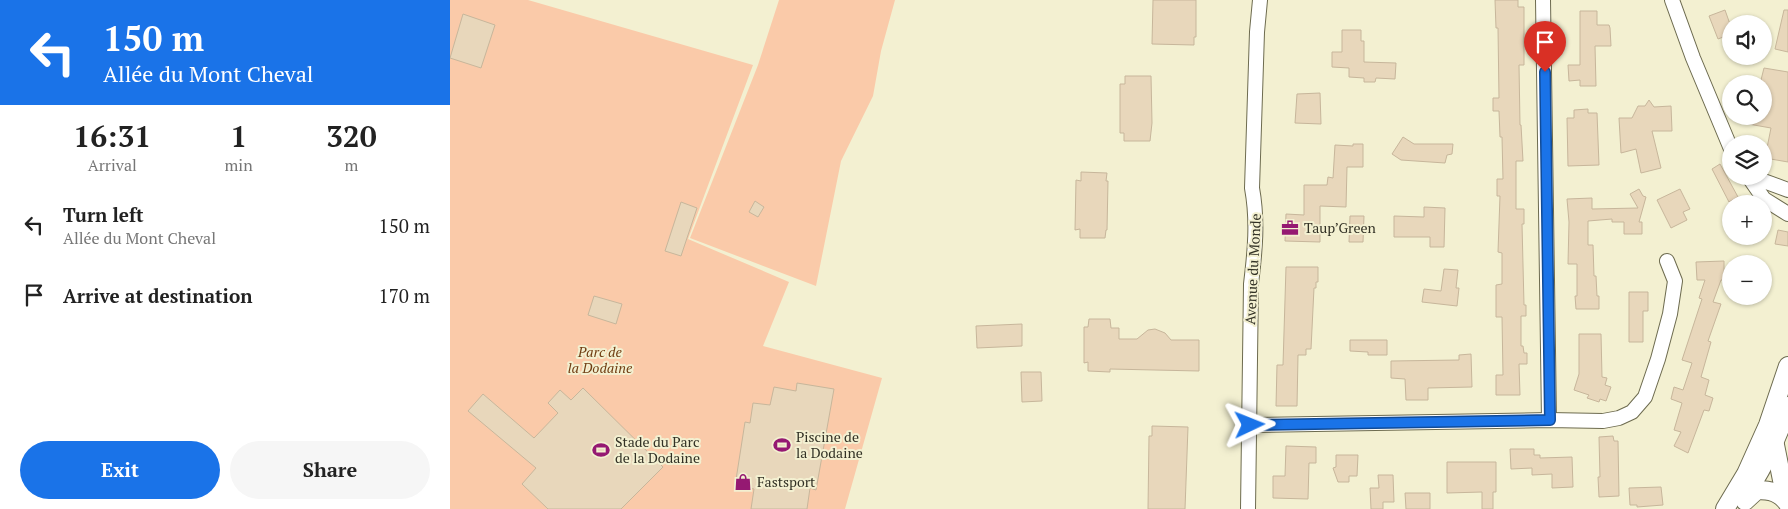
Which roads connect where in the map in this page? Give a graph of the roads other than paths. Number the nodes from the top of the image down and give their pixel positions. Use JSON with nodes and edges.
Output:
{"nodes":[{"id":1,"x":1260,"y":0,"type":"edge"},
{"id":2,"x":1544,"y":0,"type":"edge"},
{"id":3,"x":1672,"y":0,"type":"edge"},
{"id":4,"x":1726,"y":135,"type":"edge"},
{"id":5,"x":1772,"y":184,"type":"edge"},
{"id":6,"x":1755,"y":185,"type":"edge"},
{"id":7,"x":1788,"y":190,"type":"edge"},
{"id":8,"x":1788,"y":214,"type":"edge"},
{"id":9,"x":1667,"y":261,"type":"dead end"},
{"id":10,"x":1788,"y":366,"type":"edge"},
{"id":11,"x":1788,"y":406,"type":"edge"},
{"id":12,"x":1550,"y":420,"type":"junction"},
{"id":13,"x":1250,"y":425,"type":"junction"},
{"id":14,"x":1778,"y":431,"type":"edge"},
{"id":15,"x":1788,"y":497,"type":"edge"},
{"id":16,"x":1788,"y":504,"type":"edge"},
{"id":17,"x":1733,"y":508,"type":"edge"},
{"id":18,"x":1248,"y":509,"type":"edge"}],
"edges":[{"from":1,"to":13,"type":"street","name":"Avenue du Monde"},
{"from":2,"to":12,"type":"street"},
{"from":3,"to":4,"type":"street"},
{"from":5,"to":7,"type":"street"},
{"from":6,"to":8,"type":"street"},
{"from":9,"to":12,"type":"street"},
{"from":10,"to":14,"type":"main road"},
{"from":11,"to":14,"type":"main road"},
{"from":12,"to":13,"type":"street"},
{"from":13,"to":18,"type":"street","name":"Avenue du Monde"},
{"from":14,"to":15,"type":"main road"},
{"from":14,"to":17,"type":"main road"},
{"from":16,"to":17,"type":"main road"}]}
